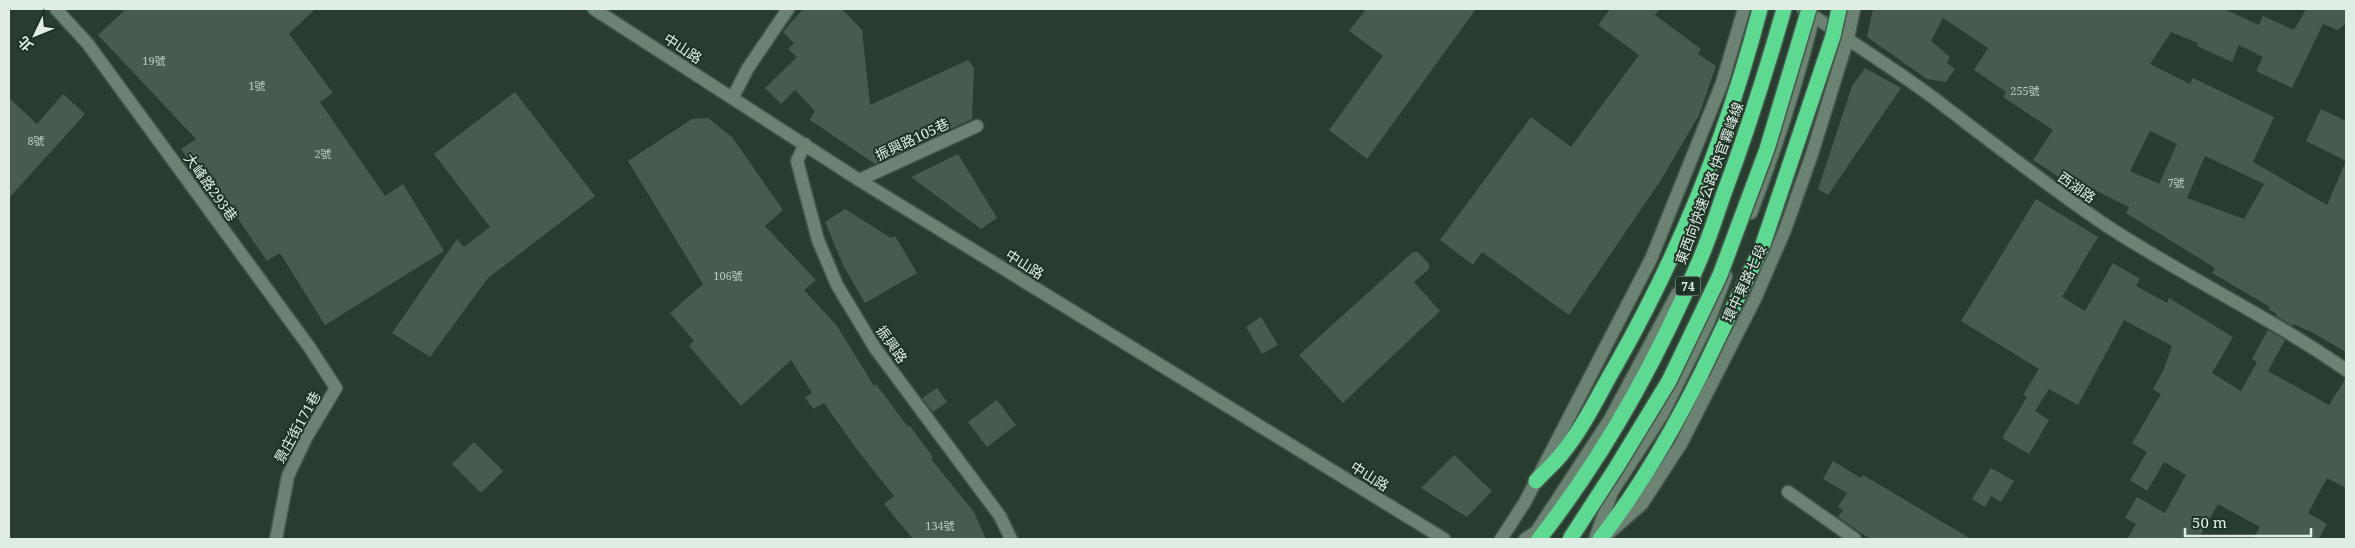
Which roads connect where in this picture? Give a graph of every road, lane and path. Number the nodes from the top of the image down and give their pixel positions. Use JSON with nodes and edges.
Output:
{"nodes":[{"id":1,"x":56,"y":9,"type":"edge"},
{"id":2,"x":594,"y":9,"type":"edge"},
{"id":3,"x":788,"y":9,"type":"edge"},
{"id":4,"x":1744,"y":9,"type":"edge"},
{"id":5,"x":1760,"y":9,"type":"edge"},
{"id":6,"x":1778,"y":9,"type":"edge"},
{"id":7,"x":1784,"y":9,"type":"edge"},
{"id":8,"x":1839,"y":9,"type":"edge"},
{"id":9,"x":1854,"y":9,"type":"edge"},
{"id":10,"x":1810,"y":11,"type":"edge"},
{"id":11,"x":1848,"y":38,"type":"junction"},
{"id":12,"x":733,"y":97,"type":"junction"},
{"id":13,"x":977,"y":126,"type":"dead end"},
{"id":14,"x":805,"y":144,"type":"junction"},
{"id":15,"x":859,"y":180,"type":"junction"},
{"id":16,"x":2346,"y":370,"type":"edge"},
{"id":17,"x":336,"y":388,"type":"joint"},
{"id":18,"x":1536,"y":481,"type":"junction"},
{"id":19,"x":1788,"y":492,"type":"dead end"},
{"id":20,"x":276,"y":539,"type":"edge"},
{"id":21,"x":1011,"y":539,"type":"edge"},
{"id":22,"x":1444,"y":539,"type":"edge"},
{"id":23,"x":1501,"y":539,"type":"edge"},
{"id":24,"x":1525,"y":539,"type":"edge"},
{"id":25,"x":1539,"y":539,"type":"edge"},
{"id":26,"x":1570,"y":539,"type":"edge"},
{"id":27,"x":1595,"y":539,"type":"edge"},
{"id":28,"x":1601,"y":539,"type":"edge"},
{"id":29,"x":1855,"y":539,"type":"edge"}],
"edges":[{"from":1,"to":17,"type":"street","name":"大峰路293巷"},
{"from":2,"to":12,"type":"street","name":"中山路"},
{"from":3,"to":12,"type":"street"},
{"from":4,"to":18,"type":"street"},
{"from":5,"to":18,"type":"highway"},
{"from":6,"to":24,"type":"street"},
{"from":7,"to":25,"type":"highway","name":"東西向快速公路 快官霧峰線","number":"74"},
{"from":8,"to":28,"type":"highway","bridge":true},
{"from":9,"to":11,"type":"street","name":"環中東路七段"},
{"from":10,"to":11,"type":"street","name":"西湖路"},
{"from":10,"to":26,"type":"highway","number":"74","bridge":true},
{"from":10,"to":27,"type":"street","name":"環中東路七段"},
{"from":11,"to":16,"type":"street","name":"西湖路"},
{"from":11,"to":28,"type":"street","name":"環中東路七段"},
{"from":12,"to":14,"type":"street","name":"中山路"},
{"from":13,"to":15,"type":"street","name":"振興路105巷"},
{"from":14,"to":15,"type":"street","name":"中山路"},
{"from":14,"to":21,"type":"street","name":"振興路"},
{"from":15,"to":22,"type":"street","name":"中山路"},
{"from":17,"to":20,"type":"street","name":"景庄街171巷"},
{"from":18,"to":23,"type":"street"},
{"from":19,"to":29,"type":"street"}]}
